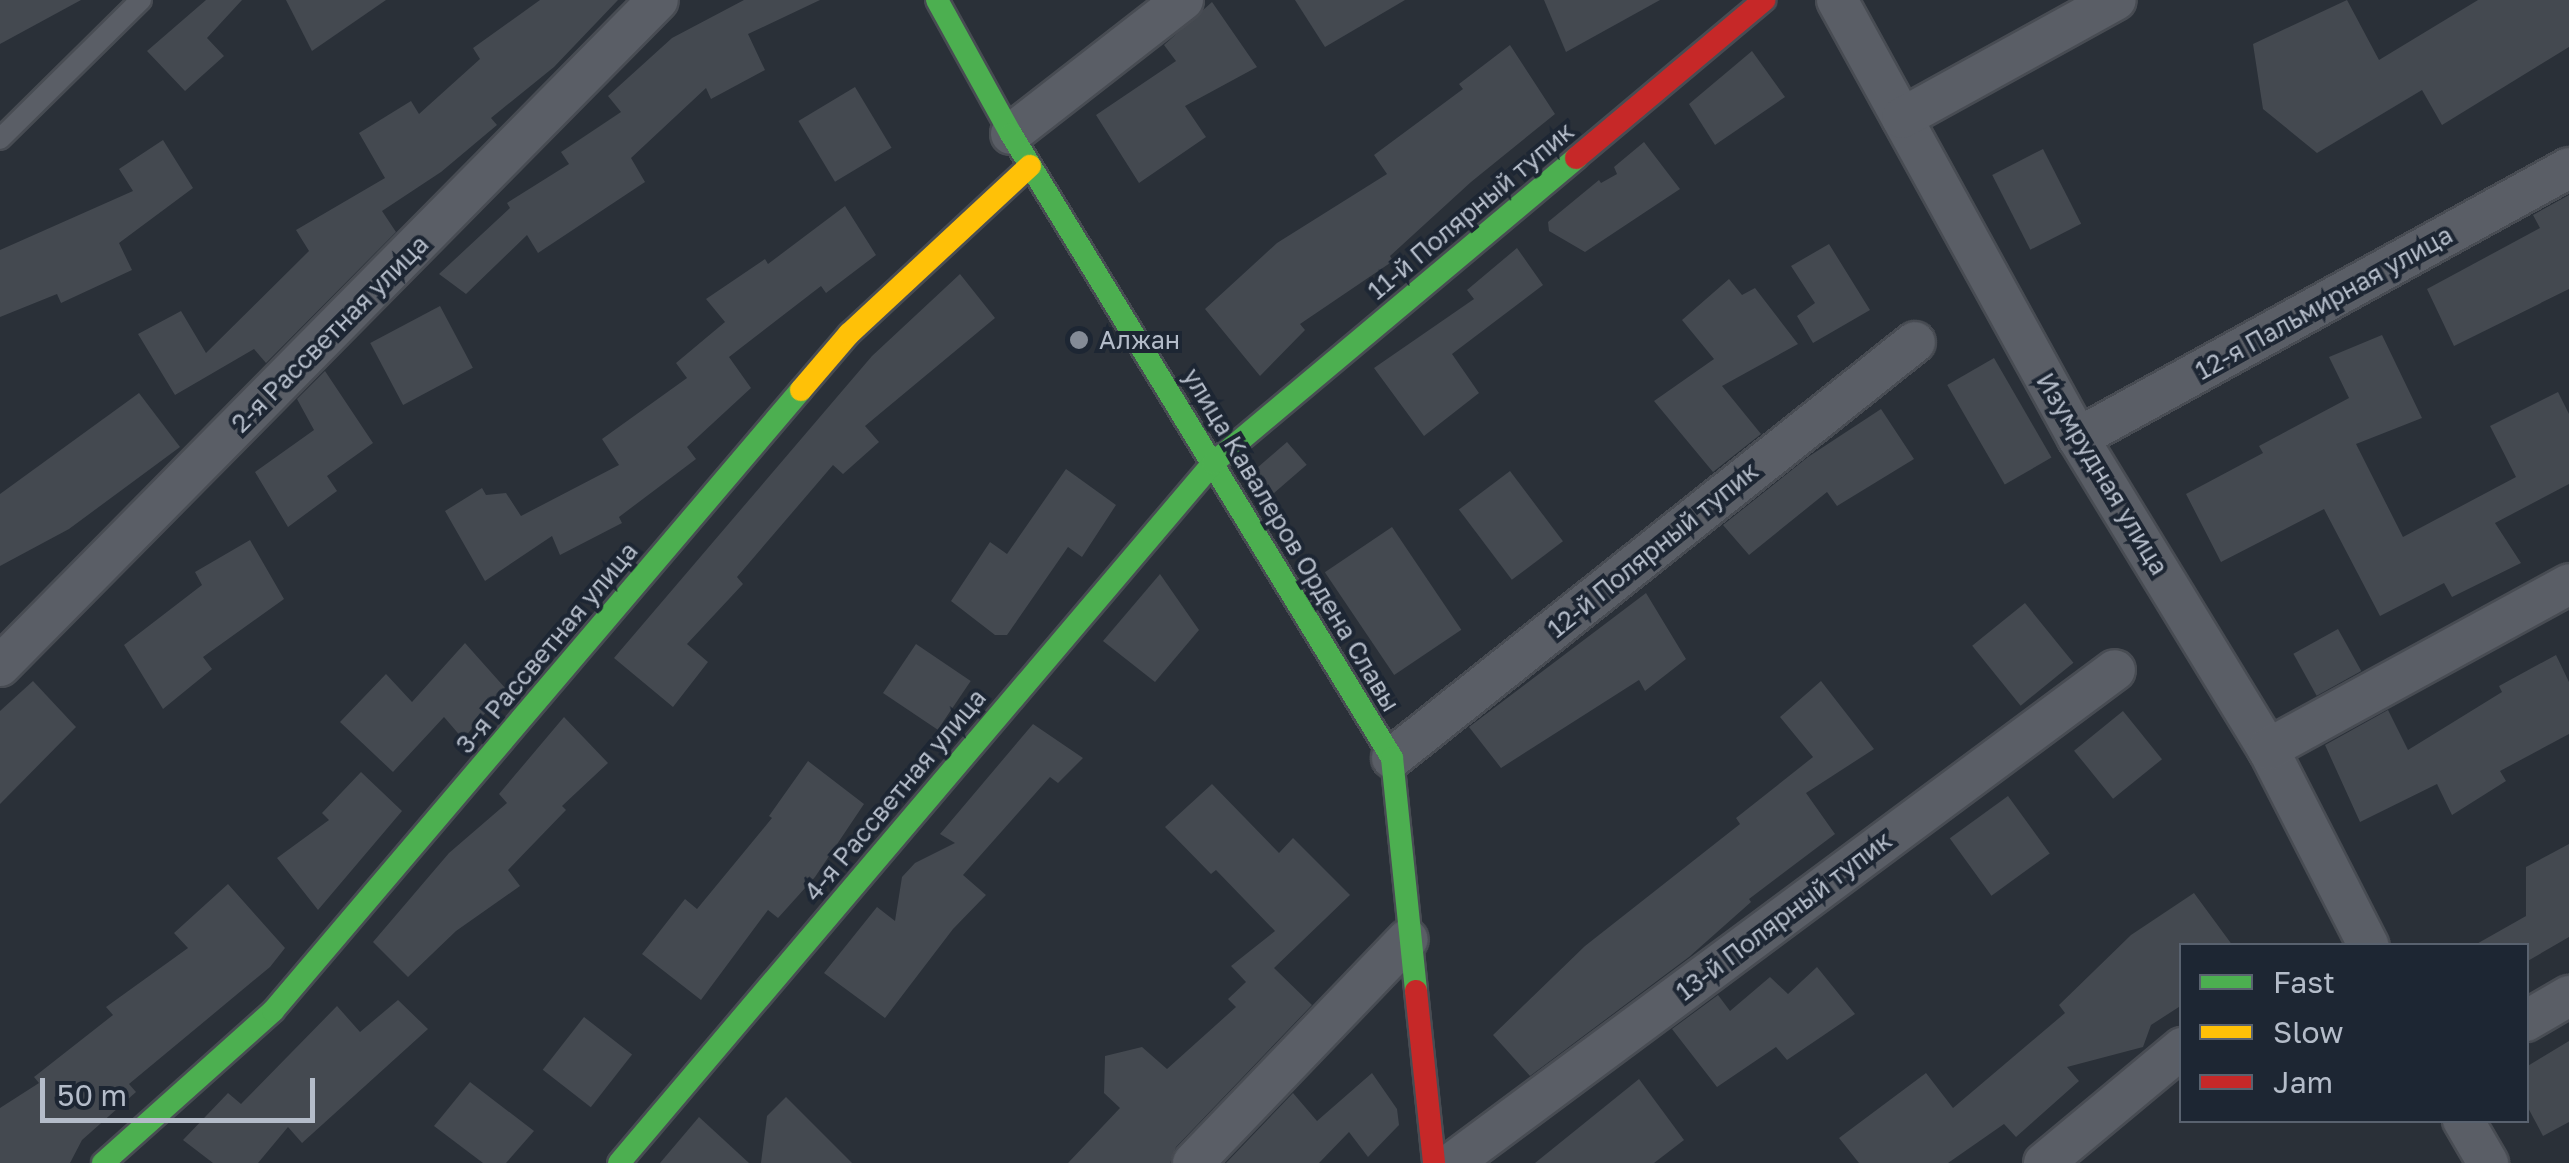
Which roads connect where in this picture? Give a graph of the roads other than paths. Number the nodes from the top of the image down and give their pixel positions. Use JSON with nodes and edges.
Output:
{"nodes":[{"id":1,"x":140,"y":0,"type":"edge"},
{"id":2,"x":658,"y":0,"type":"edge"},
{"id":3,"x":937,"y":0,"type":"edge"},
{"id":4,"x":1183,"y":0,"type":"edge"},
{"id":5,"x":1764,"y":0,"type":"edge"},
{"id":6,"x":1837,"y":0,"type":"edge"},
{"id":7,"x":2116,"y":0,"type":"edge"},
{"id":8,"x":1902,"y":118,"type":"junction"},
{"id":9,"x":0,"y":139,"type":"edge"},
{"id":10,"x":1020,"y":150,"type":"junction"},
{"id":11,"x":2569,"y":168,"type":"edge"},
{"id":12,"x":1914,"y":342,"type":"dead end"},
{"id":13,"x":2078,"y":438,"type":"junction"},
{"id":14,"x":1213,"y":463,"type":"junction"},
{"id":15,"x":2569,"y":584,"type":"edge"},
{"id":16,"x":0,"y":666,"type":"edge"},
{"id":17,"x":2115,"y":670,"type":"dead end"},
{"id":18,"x":2268,"y":750,"type":"junction"},
{"id":19,"x":1392,"y":758,"type":"junction"},
{"id":20,"x":1408,"y":938,"type":"junction"},
{"id":21,"x":2367,"y":943,"type":"edge"},
{"id":22,"x":2569,"y":996,"type":"edge"},
{"id":23,"x":2529,"y":1019,"type":"edge"},
{"id":24,"x":2179,"y":1050,"type":"edge"},
{"id":25,"x":2465,"y":1123,"type":"edge"},
{"id":26,"x":104,"y":1163,"type":"edge"},
{"id":27,"x":619,"y":1163,"type":"edge"},
{"id":28,"x":1193,"y":1163,"type":"edge"},
{"id":29,"x":1434,"y":1163,"type":"edge"},
{"id":30,"x":1452,"y":1163,"type":"edge"},
{"id":31,"x":2044,"y":1163,"type":"edge"},
{"id":32,"x":2488,"y":1163,"type":"edge"}],
"edges":[{"from":1,"to":9,"type":"lane"},
{"from":2,"to":16,"type":"street","name":"2-я Рассветная улица"},
{"from":3,"to":10,"type":"street","name":"улица Кавалеров Ордена Славы"},
{"from":4,"to":10,"type":"street"},
{"from":5,"to":14,"type":"street","name":"11-й Полярный тупик"},
{"from":6,"to":8,"type":"street","name":"Изумрудная улица"},
{"from":7,"to":8,"type":"street"},
{"from":8,"to":13,"type":"street","name":"Изумрудная улица"},
{"from":10,"to":14,"type":"street","name":"улица Кавалеров Ордена Славы"},
{"from":10,"to":26,"type":"street","name":"3-я Рассветная улица"},
{"from":11,"to":13,"type":"street","name":"12-я Пальмирная улица"},
{"from":12,"to":19,"type":"street","name":"12-й Полярный тупик"},
{"from":13,"to":18,"type":"street","name":"Изумрудная улица"},
{"from":14,"to":19,"type":"street","name":"улица Кавалеров Ордена Славы"},
{"from":14,"to":27,"type":"street","name":"4-я Рассветная улица"},
{"from":15,"to":18,"type":"street"},
{"from":17,"to":30,"type":"street","name":"13-й Полярный тупик"},
{"from":18,"to":21,"type":"street","name":"Изумрудная улица"},
{"from":19,"to":20,"type":"street","name":"улица Кавалеров Ордена Славы"},
{"from":20,"to":28,"type":"street"},
{"from":20,"to":29,"type":"street","name":"улица Кавалеров Ордена Славы"},
{"from":22,"to":23,"type":"street"},
{"from":24,"to":31,"type":"street"},
{"from":25,"to":32,"type":"street"}]}
